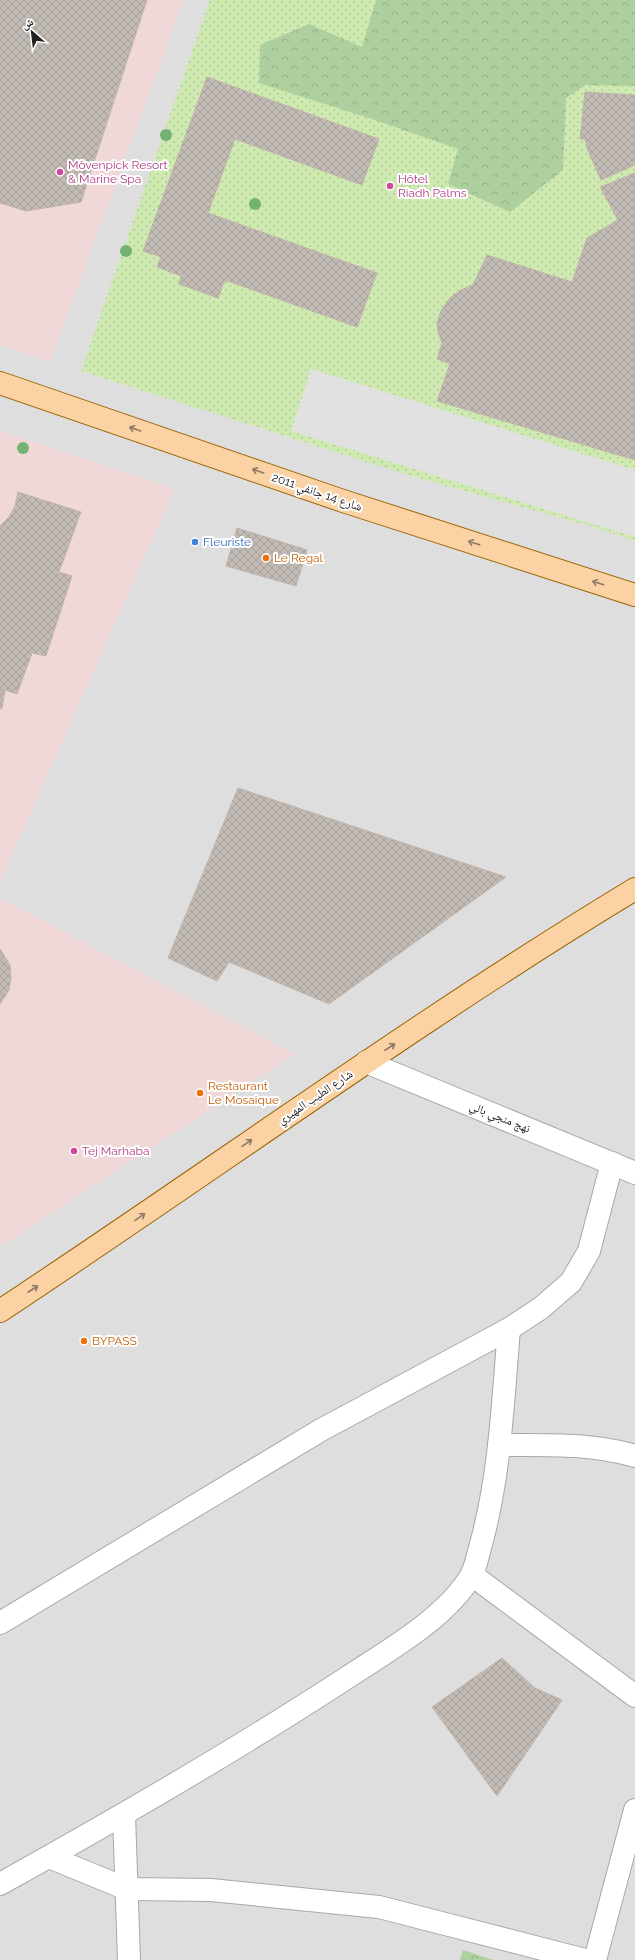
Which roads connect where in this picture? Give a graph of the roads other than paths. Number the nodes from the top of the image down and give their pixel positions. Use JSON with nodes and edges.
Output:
{"nodes":[{"id":1,"x":0,"y":383,"type":"edge"},
{"id":2,"x":632,"y":595,"type":"edge"},
{"id":3,"x":635,"y":889,"type":"edge"},
{"id":4,"x":366,"y":1062,"type":"junction"},
{"id":5,"x":612,"y":1163,"type":"junction"},
{"id":6,"x":635,"y":1173,"type":"edge"},
{"id":7,"x":0,"y":1311,"type":"edge"},
{"id":8,"x":509,"y":1329,"type":"junction"},
{"id":9,"x":499,"y":1445,"type":"junction"},
{"id":10,"x":635,"y":1456,"type":"edge"},
{"id":11,"x":472,"y":1575,"type":"junction"},
{"id":12,"x":0,"y":1623,"type":"edge"},
{"id":13,"x":635,"y":1696,"type":"edge"},
{"id":14,"x":635,"y":1810,"type":"edge"},
{"id":15,"x":124,"y":1815,"type":"junction"},
{"id":16,"x":49,"y":1857,"type":"junction"},
{"id":17,"x":0,"y":1884,"type":"edge"},
{"id":18,"x":127,"y":1890,"type":"junction"},
{"id":19,"x":129,"y":1960,"type":"edge"},
{"id":20,"x":585,"y":1960,"type":"edge"},
{"id":21,"x":595,"y":1960,"type":"edge"}],
"edges":[{"from":2,"to":1,"type":"main road","name":"شارع 14 جانفي 2011","one_way":true},
{"from":4,"to":3,"type":"main road","name":"شارع الطيب المهيري","one_way":true},
{"from":4,"to":5,"type":"street","name":"نهج منجي بالي"},
{"from":7,"to":4,"type":"main road","name":"شارع الطيب المهيري","one_way":true},
{"from":5,"to":6,"type":"street","name":"نهج منجي بالي"},
{"from":5,"to":8,"type":"street"},
{"from":8,"to":9,"type":"street"},
{"from":8,"to":12,"type":"street"},
{"from":9,"to":10,"type":"street"},
{"from":9,"to":11,"type":"street"},
{"from":11,"to":13,"type":"street"},
{"from":11,"to":15,"type":"street"},
{"from":14,"to":21,"type":"street"},
{"from":15,"to":16,"type":"street"},
{"from":15,"to":18,"type":"street"},
{"from":16,"to":17,"type":"street"},
{"from":16,"to":18,"type":"street"},
{"from":18,"to":19,"type":"street"},
{"from":18,"to":20,"type":"street"}]}
